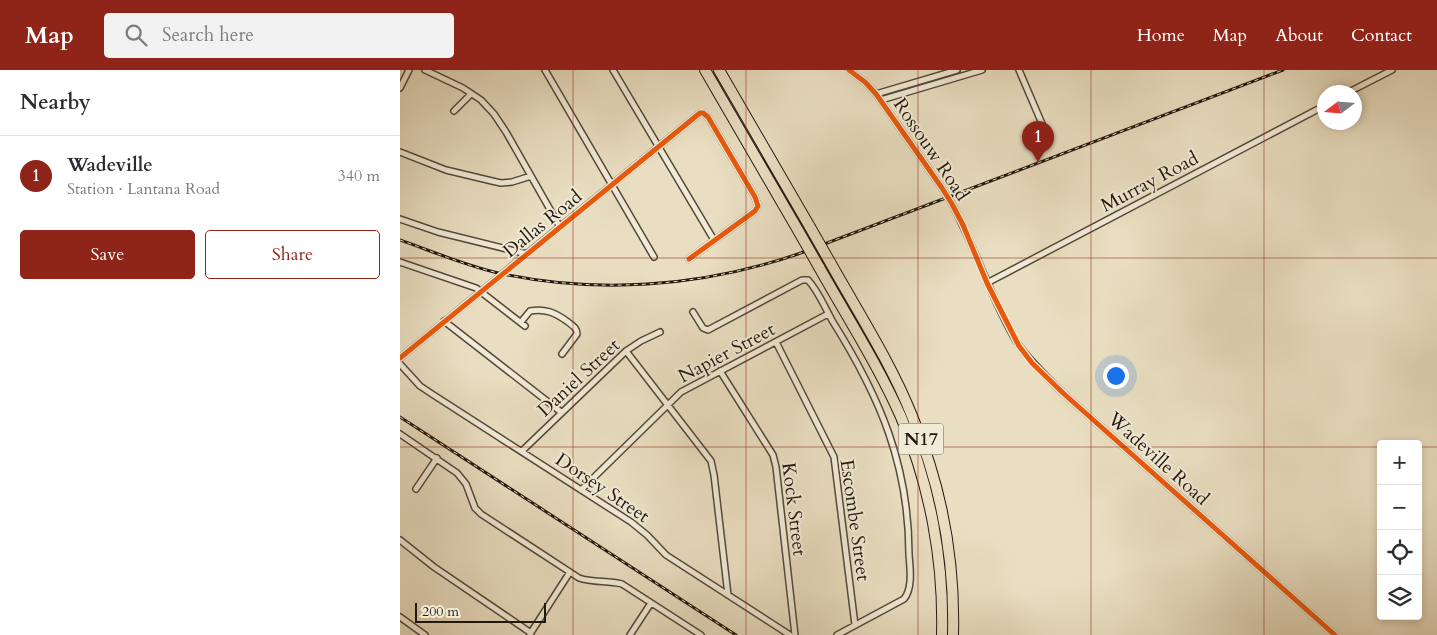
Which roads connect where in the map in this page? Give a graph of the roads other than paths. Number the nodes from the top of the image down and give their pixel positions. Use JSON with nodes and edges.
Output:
{"nodes":[{"id":1,"x":408,"y":70,"type":"edge"},
{"id":2,"x":425,"y":70,"type":"edge"},
{"id":3,"x":545,"y":70,"type":"edge"},
{"id":4,"x":614,"y":70,"type":"edge"},
{"id":5,"x":719,"y":70,"type":"edge"},
{"id":6,"x":725,"y":70,"type":"edge"},
{"id":7,"x":850,"y":70,"type":"edge"},
{"id":8,"x":957,"y":70,"type":"edge"},
{"id":9,"x":982,"y":70,"type":"edge"},
{"id":10,"x":1019,"y":70,"type":"edge"},
{"id":11,"x":1392,"y":70,"type":"edge"},
{"id":12,"x":706,"y":72,"type":"edge"},
{"id":13,"x":942,"y":74,"type":"junction"},
{"id":14,"x":945,"y":81,"type":"junction"},
{"id":15,"x":1362,"y":85,"type":"edge"},
{"id":16,"x":400,"y":88,"type":"edge"},
{"id":17,"x":471,"y":94,"type":"junction"},
{"id":18,"x":876,"y":94,"type":"junction"},
{"id":19,"x":881,"y":100,"type":"junction"},
{"id":20,"x":1317,"y":110,"type":"edge"},
{"id":21,"x":454,"y":111,"type":"dead end"},
{"id":22,"x":1043,"y":126,"type":"dead end"},
{"id":23,"x":762,"y":144,"type":"junction"},
{"id":24,"x":658,"y":147,"type":"junction"},
{"id":25,"x":400,"y":152,"type":"edge"},
{"id":26,"x":531,"y":176,"type":"junction"},
{"id":27,"x":612,"y":185,"type":"junction"},
{"id":28,"x":400,"y":219,"type":"edge"},
{"id":29,"x":560,"y":227,"type":"junction"},
{"id":30,"x":714,"y":240,"type":"junction"},
{"id":31,"x":528,"y":254,"type":"junction"},
{"id":32,"x":654,"y":257,"type":"dead end"},
{"id":33,"x":689,"y":259,"type":"dead end"},
{"id":34,"x":400,"y":262,"type":"edge"},
{"id":35,"x":987,"y":283,"type":"junction"},
{"id":36,"x":481,"y":292,"type":"junction"},
{"id":37,"x":693,"y":312,"type":"dead end"},
{"id":38,"x":828,"y":314,"type":"junction"},
{"id":39,"x":444,"y":322,"type":"junction"},
{"id":40,"x":660,"y":332,"type":"dead end"},
{"id":41,"x":776,"y":342,"type":"junction"},
{"id":42,"x":626,"y":351,"type":"junction"},
{"id":43,"x":562,"y":354,"type":"dead end"},
{"id":44,"x":400,"y":358,"type":"edge"},
{"id":45,"x":400,"y":364,"type":"edge"},
{"id":46,"x":720,"y":371,"type":"junction"},
{"id":47,"x":668,"y":404,"type":"junction"},
{"id":48,"x":561,"y":412,"type":"junction"},
{"id":49,"x":400,"y":434,"type":"edge"},
{"id":50,"x":522,"y":451,"type":"junction"},
{"id":51,"x":437,"y":458,"type":"junction"},
{"id":52,"x":416,"y":489,"type":"dead end"},
{"id":53,"x":581,"y":490,"type":"junction"},
{"id":54,"x":400,"y":540,"type":"edge"},
{"id":55,"x":570,"y":572,"type":"junction"},
{"id":56,"x":728,"y":595,"type":"junction"},
{"id":57,"x":651,"y":603,"type":"junction"},
{"id":58,"x":400,"y":617,"type":"edge"},
{"id":59,"x":855,"y":626,"type":"junction"},
{"id":60,"x":530,"y":634,"type":"edge"},
{"id":61,"x":425,"y":635,"type":"edge"},
{"id":62,"x":630,"y":635,"type":"edge"},
{"id":63,"x":701,"y":635,"type":"edge"},
{"id":64,"x":790,"y":635,"type":"edge"},
{"id":65,"x":795,"y":635,"type":"edge"},
{"id":66,"x":837,"y":635,"type":"edge"},
{"id":67,"x":942,"y":635,"type":"edge"},
{"id":68,"x":953,"y":635,"type":"edge"},
{"id":69,"x":1335,"y":635,"type":"edge"}],
"edges":[{"from":1,"to":16,"type":"street"},
{"from":2,"to":17,"type":"street"},
{"from":3,"to":27,"type":"street"},
{"from":4,"to":24,"type":"street"},
{"from":5,"to":23,"type":"highway","number":"N17"},
{"from":6,"to":23,"type":"highway"},
{"from":7,"to":18,"type":"street","name":"Rossouw Road"},
{"from":8,"to":13,"type":"street"},
{"from":9,"to":14,"type":"street"},
{"from":10,"to":22,"type":"street"},
{"from":11,"to":15,"type":"street"},
{"from":12,"to":67,"type":"highway","number":"N17","bridge":true},
{"from":13,"to":14,"type":"street"},
{"from":13,"to":18,"type":"street"},
{"from":14,"to":19,"type":"street"},
{"from":17,"to":21,"type":"street"},
{"from":17,"to":26,"type":"street"},
{"from":18,"to":19,"type":"street","name":"Rossouw Road"},
{"from":19,"to":35,"type":"street","name":"Rossouw Road","bridge":true},
{"from":20,"to":35,"type":"street","name":"Murray Road"},
{"from":23,"to":68,"type":"highway","number":"N17","bridge":true},
{"from":24,"to":27,"type":"street","name":"Dallas Road"},
{"from":24,"to":30,"type":"street"},
{"from":24,"to":30,"type":"street","name":"Dallas Road"},
{"from":25,"to":26,"type":"street"},
{"from":26,"to":29,"type":"street"},
{"from":27,"to":29,"type":"street","name":"Dallas Road"},
{"from":27,"to":32,"type":"street"},
{"from":28,"to":31,"type":"street"},
{"from":29,"to":31,"type":"street","name":"Dallas Road"},
{"from":30,"to":33,"type":"street"},
{"from":31,"to":36,"type":"street","name":"Dallas Road","bridge":true},
{"from":34,"to":36,"type":"street"},
{"from":35,"to":69,"type":"street","name":"Wadeville Road"},
{"from":36,"to":39,"type":"street","name":"Dallas Road"},
{"from":36,"to":43,"type":"street"},
{"from":37,"to":38,"type":"street"},
{"from":38,"to":41,"type":"street","name":"Napier Street"},
{"from":38,"to":59,"type":"street"},
{"from":39,"to":44,"type":"street","name":"Dallas Road"},
{"from":39,"to":48,"type":"street"},
{"from":40,"to":42,"type":"street","name":"Daniel Street"},
{"from":41,"to":46,"type":"street","name":"Napier Street"},
{"from":41,"to":59,"type":"street","name":"Escombe Street"},
{"from":42,"to":47,"type":"street"},
{"from":42,"to":48,"type":"street","name":"Daniel Street"},
{"from":45,"to":50,"type":"street","name":"Dorsey Street"},
{"from":46,"to":47,"type":"street","name":"Napier Street"},
{"from":46,"to":65,"type":"street","name":"Kock Street"},
{"from":47,"to":53,"type":"street","name":"Napier Street"},
{"from":47,"to":56,"type":"street"},
{"from":48,"to":50,"type":"street","name":"Daniel Street"},
{"from":49,"to":51,"type":"street"},
{"from":50,"to":53,"type":"street","name":"Dorsey Street"},
{"from":51,"to":52,"type":"street"},
{"from":51,"to":55,"type":"street"},
{"from":53,"to":56,"type":"street","name":"Dorsey Street"},
{"from":54,"to":60,"type":"street"},
{"from":55,"to":57,"type":"street"},
{"from":55,"to":60,"type":"street"},
{"from":56,"to":64,"type":"street","name":"Dorsey Street"},
{"from":57,"to":62,"type":"street"},
{"from":57,"to":63,"type":"street"},
{"from":58,"to":61,"type":"street"},
{"from":59,"to":66,"type":"street"}]}
